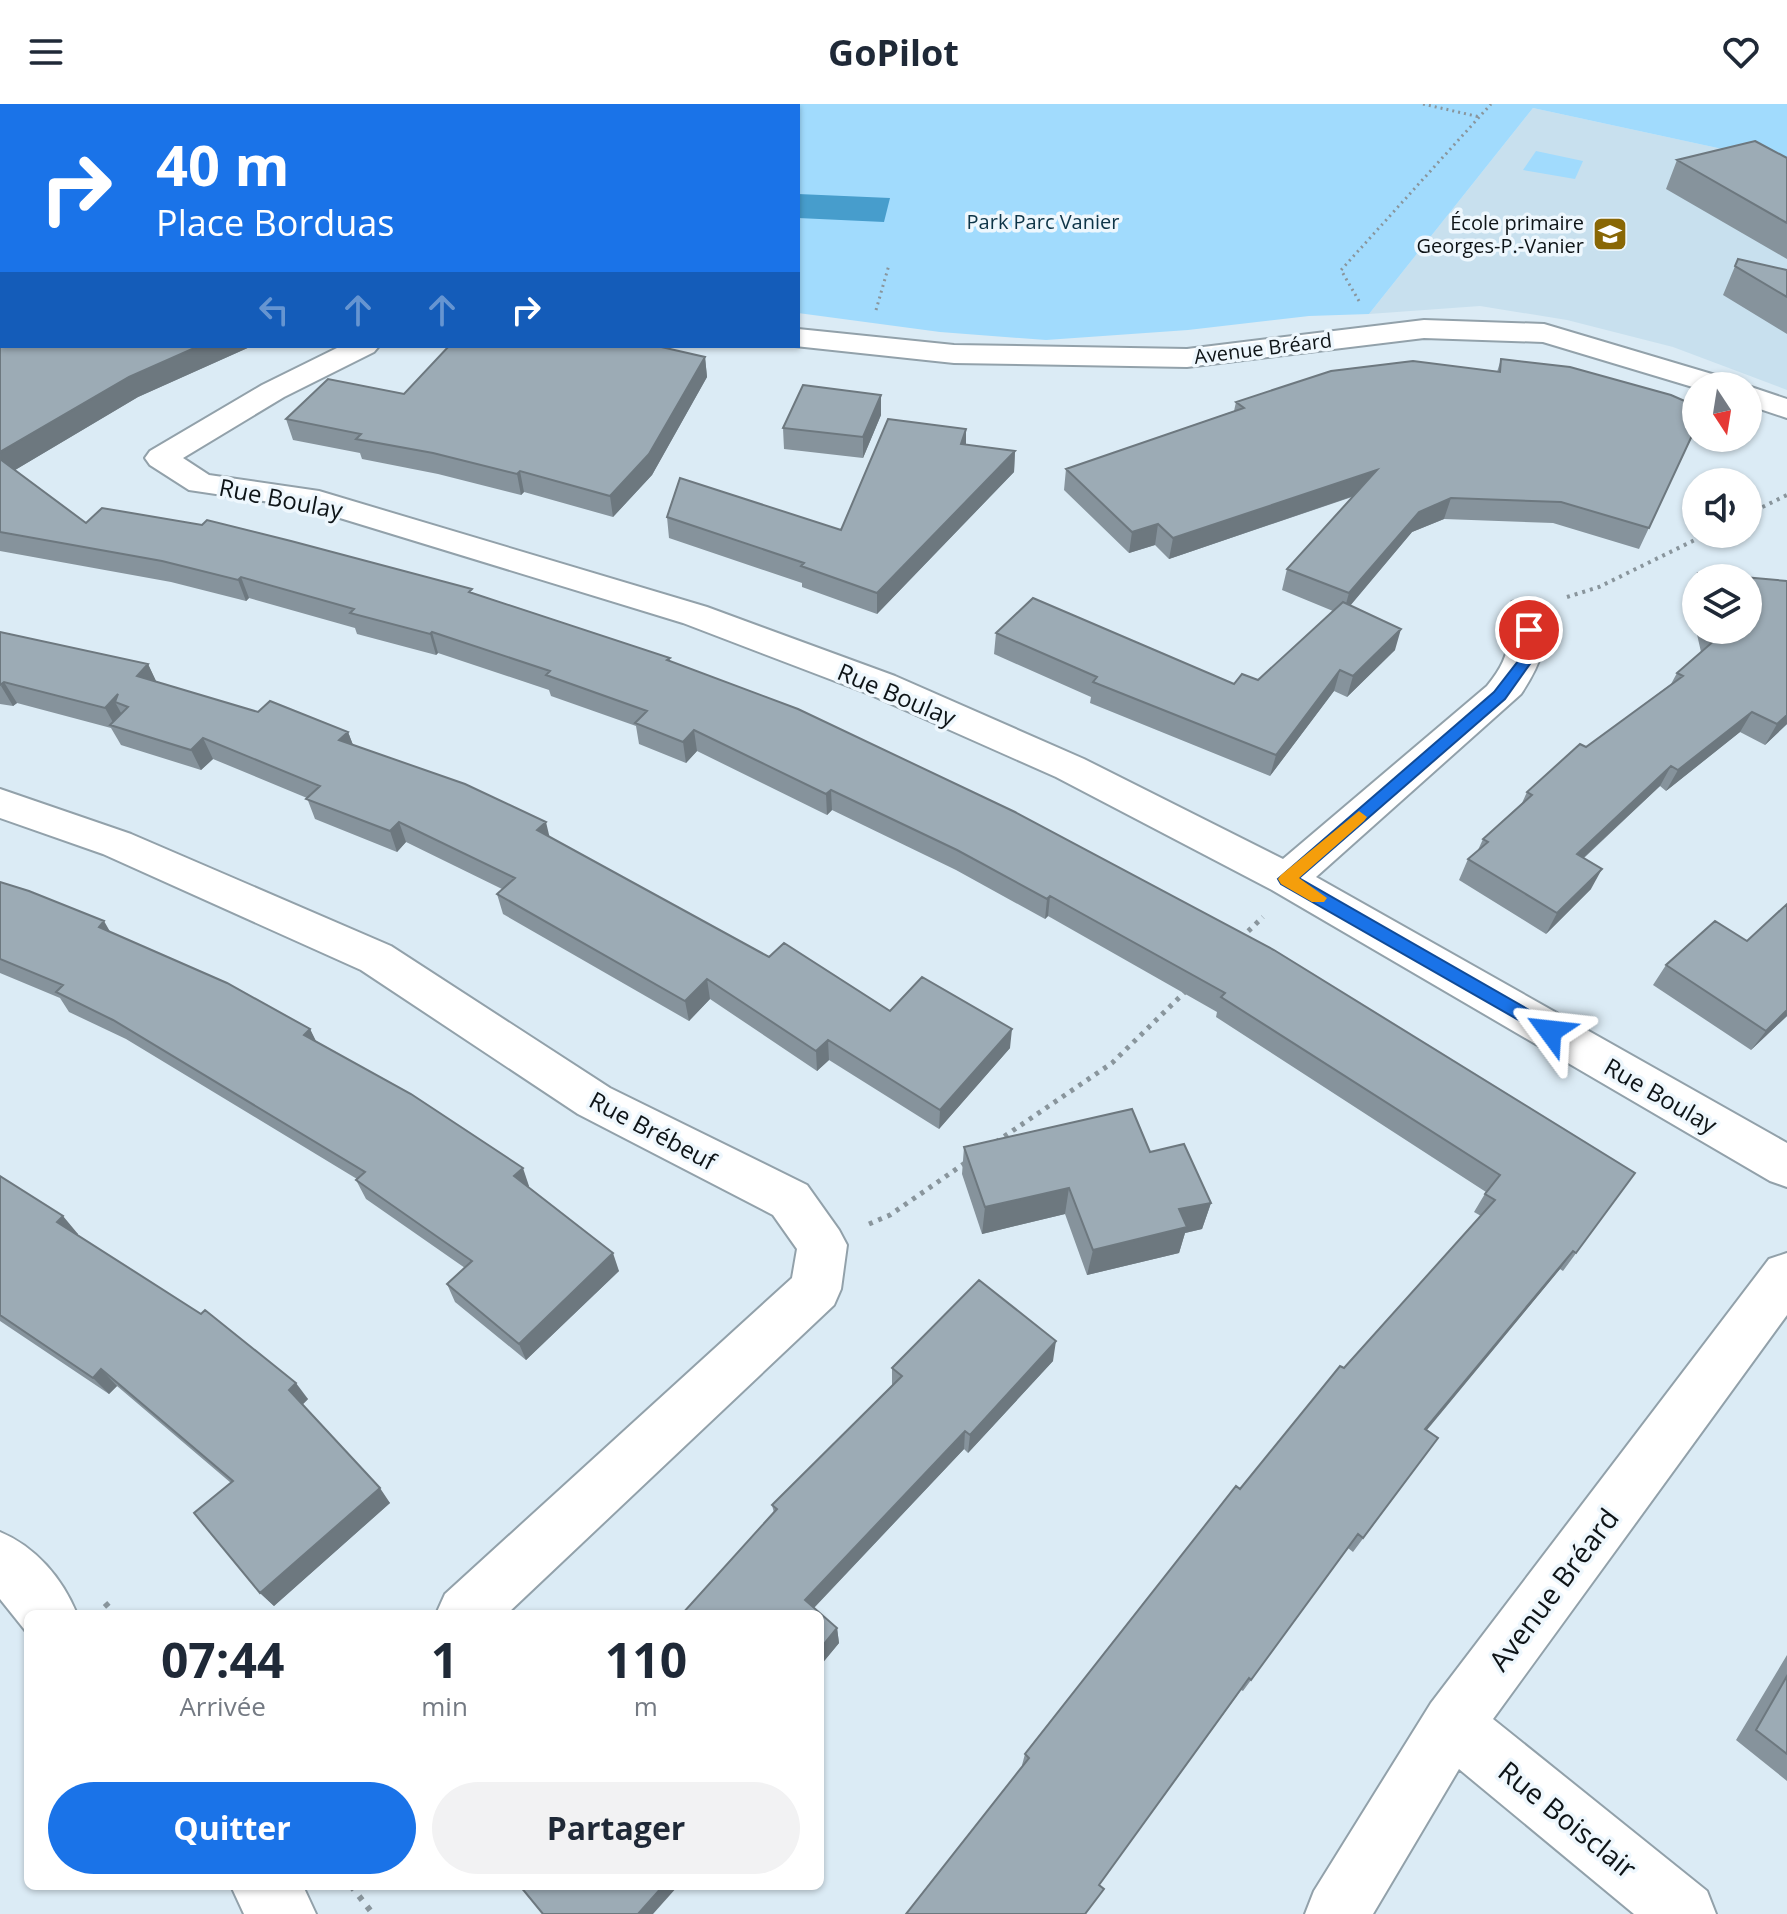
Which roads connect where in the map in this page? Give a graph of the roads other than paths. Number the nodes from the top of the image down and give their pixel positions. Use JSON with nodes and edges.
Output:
{"nodes":[{"id":1,"x":800,"y":338,"type":"edge"},
{"id":2,"x":360,"y":348,"type":"edge"},
{"id":3,"x":1682,"y":373,"type":"edge"},
{"id":4,"x":1762,"y":400,"type":"edge"},
{"id":5,"x":1787,"y":409,"type":"edge"},
{"id":6,"x":1524,"y":610,"type":"road end"},
{"id":7,"x":0,"y":803,"type":"edge"},
{"id":8,"x":1287,"y":879,"type":"junction"},
{"id":9,"x":1787,"y":1167,"type":"edge"},
{"id":10,"x":1787,"y":1275,"type":"edge"},
{"id":11,"x":0,"y":1560,"type":"edge"},
{"id":12,"x":45,"y":1610,"type":"edge"},
{"id":13,"x":469,"y":1610,"type":"edge"},
{"id":14,"x":1452,"y":1724,"type":"junction"},
{"id":15,"x":266,"y":1890,"type":"edge"},
{"id":16,"x":284,"y":1914,"type":"edge"},
{"id":17,"x":1337,"y":1914,"type":"edge"},
{"id":18,"x":1684,"y":1914,"type":"edge"}],
"edges":[{"from":1,"to":3,"type":"street","name":"Avenue Bréard"},
{"from":2,"to":8,"type":"street","name":"Rue Boulay"},
{"from":4,"to":5,"type":"street"},
{"from":6,"to":8,"type":"street"},
{"from":7,"to":13,"type":"street","name":"Rue Brébeuf"},
{"from":8,"to":9,"type":"street","name":"Rue Boulay"},
{"from":10,"to":14,"type":"street","name":"Avenue Bréard"},
{"from":11,"to":12,"type":"street"},
{"from":14,"to":17,"type":"street","name":"Avenue Bréard"},
{"from":14,"to":18,"type":"street","name":"Rue Boisclair"},
{"from":15,"to":16,"type":"street"}]}
